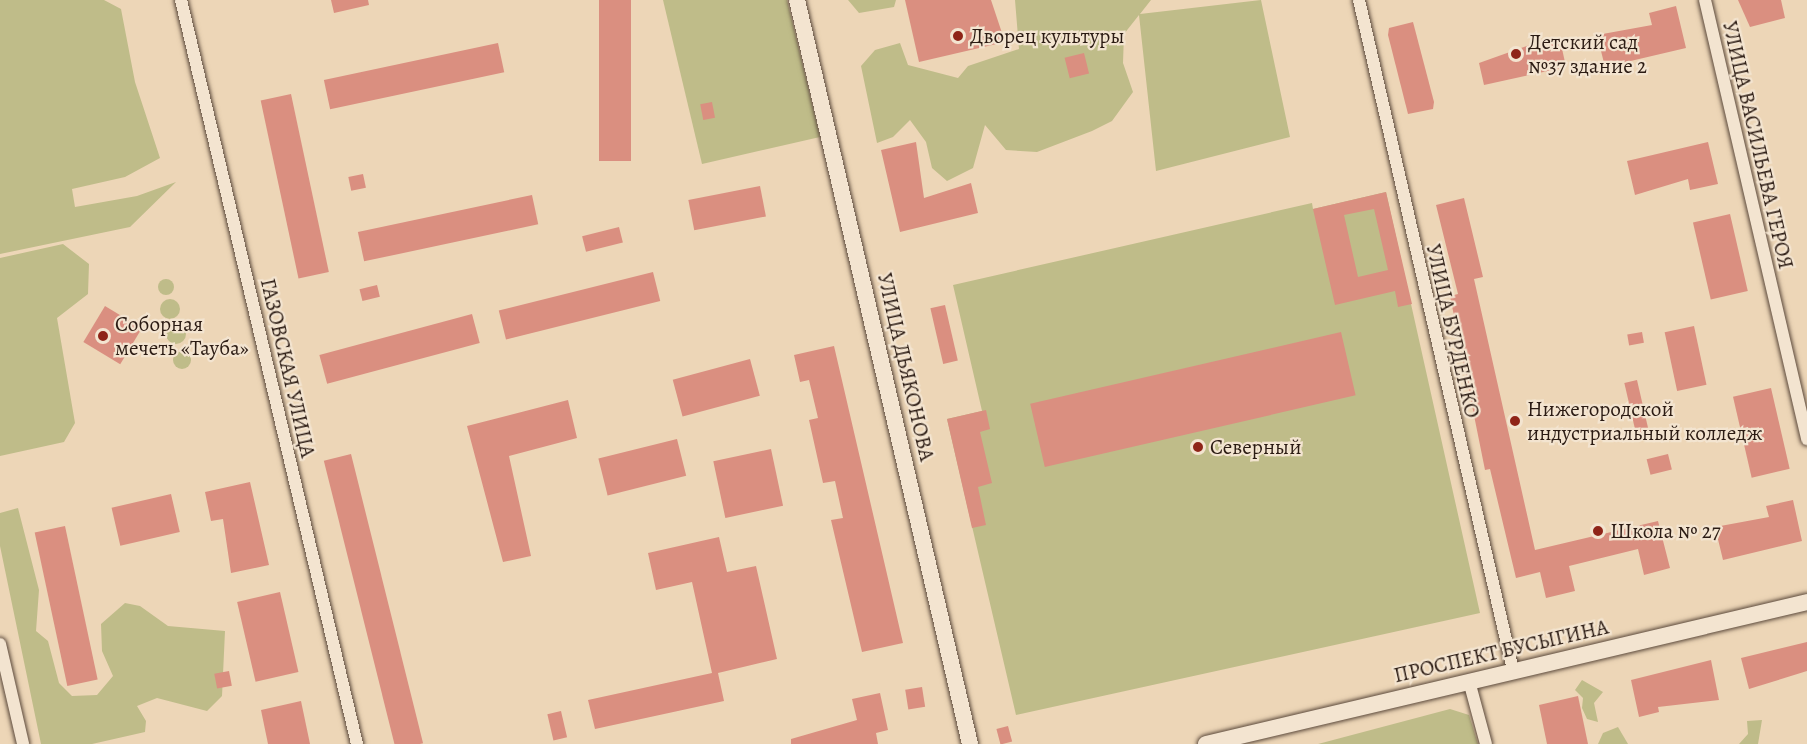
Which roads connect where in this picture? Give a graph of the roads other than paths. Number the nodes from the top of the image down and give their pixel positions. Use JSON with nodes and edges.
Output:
{"nodes":[{"id":1,"x":181,"y":0,"type":"edge"},
{"id":2,"x":797,"y":0,"type":"edge"},
{"id":3,"x":1359,"y":0,"type":"edge"},
{"id":4,"x":1705,"y":0,"type":"edge"},
{"id":5,"x":1807,"y":439,"type":"edge"},
{"id":6,"x":1807,"y":602,"type":"edge"},
{"id":7,"x":0,"y":644,"type":"edge"},
{"id":8,"x":1513,"y":670,"type":"junction"},
{"id":9,"x":1469,"y":681,"type":"junction"},
{"id":10,"x":23,"y":744,"type":"edge"},
{"id":11,"x":357,"y":744,"type":"edge"},
{"id":12,"x":970,"y":744,"type":"edge"},
{"id":13,"x":1206,"y":744,"type":"edge"},
{"id":14,"x":1486,"y":744,"type":"edge"}],
"edges":[{"from":1,"to":11,"type":"street","name":"ГАЗОВСКАЯ УЛИЦА"},
{"from":2,"to":12,"type":"main road","name":"УЛИЦА ДЬЯКОНОВА"},
{"from":3,"to":8,"type":"street","name":"УЛИЦА БУРДЕНКО"},
{"from":4,"to":5,"type":"street","name":"УЛИЦА ВАСИЛЬЕВА ГЕРОЯ"},
{"from":6,"to":8,"type":"main road","name":"ПРОСПЕКТ БУСЫГИНА"},
{"from":7,"to":10,"type":"street"},
{"from":8,"to":9,"type":"main road","name":"ПРОСПЕКТ БУСЫГИНА"},
{"from":9,"to":13,"type":"main road","name":"ПРОСПЕКТ БУСЫГИНА"},
{"from":9,"to":14,"type":"street"}]}
